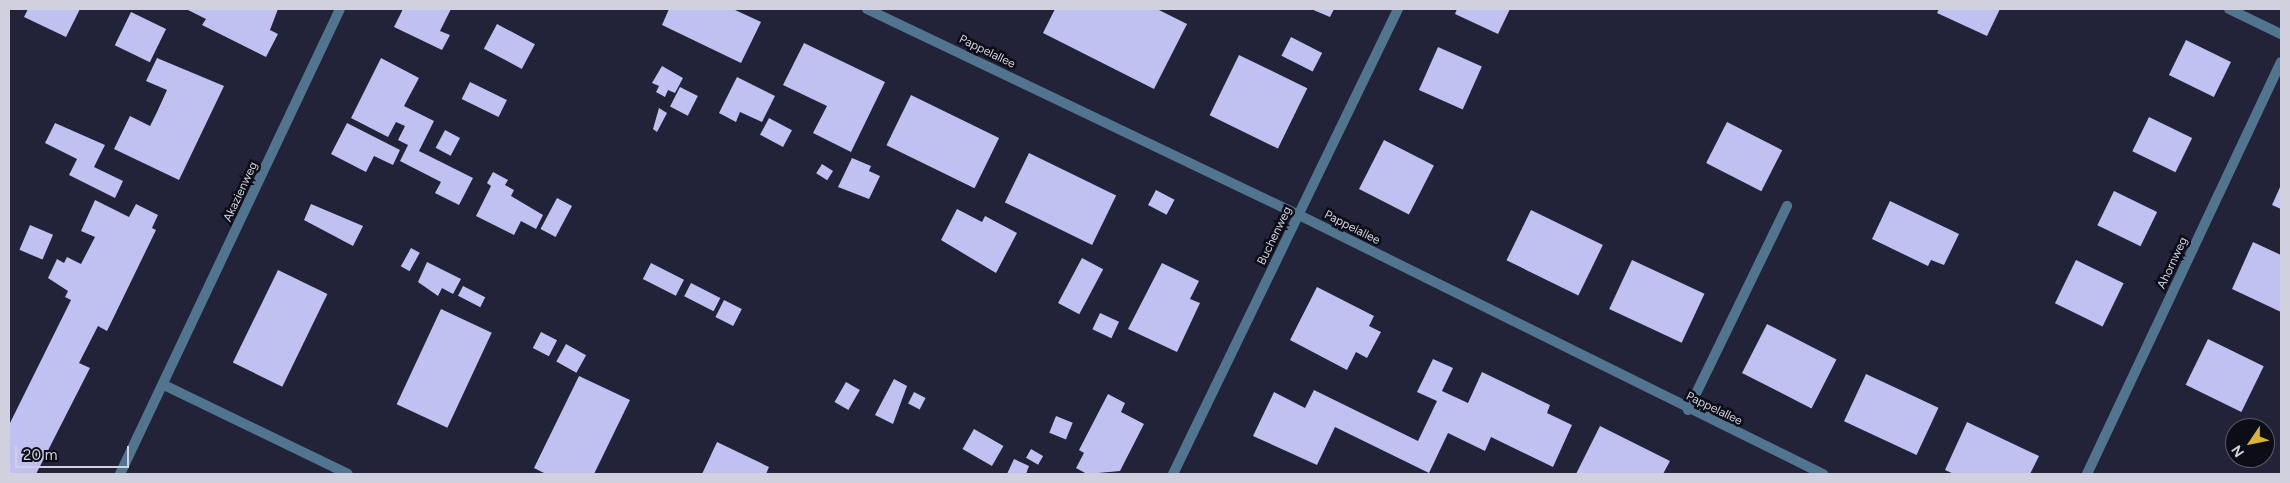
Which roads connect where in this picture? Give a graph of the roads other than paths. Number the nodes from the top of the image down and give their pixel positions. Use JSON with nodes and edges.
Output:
{"nodes":[{"id":1,"x":340,"y":9,"type":"edge"},
{"id":2,"x":867,"y":9,"type":"edge"},
{"id":3,"x":1398,"y":9,"type":"edge"},
{"id":4,"x":2229,"y":9,"type":"edge"},
{"id":5,"x":2281,"y":34,"type":"edge"},
{"id":6,"x":2281,"y":62,"type":"edge"},
{"id":7,"x":1787,"y":206,"type":"dead end"},
{"id":8,"x":1299,"y":216,"type":"junction"},
{"id":9,"x":164,"y":385,"type":"junction"},
{"id":10,"x":1688,"y":410,"type":"junction"},
{"id":11,"x":120,"y":474,"type":"edge"},
{"id":12,"x":348,"y":474,"type":"edge"},
{"id":13,"x":1173,"y":474,"type":"edge"},
{"id":14,"x":1823,"y":474,"type":"edge"},
{"id":15,"x":2087,"y":474,"type":"edge"}],
"edges":[{"from":1,"to":9,"type":"street","name":"Akazienweg"},
{"from":2,"to":8,"type":"street","name":"Pappelallee"},
{"from":3,"to":8,"type":"street","name":"Buchenweg"},
{"from":4,"to":5,"type":"street"},
{"from":6,"to":15,"type":"street","name":"Ahornweg"},
{"from":7,"to":10,"type":"street"},
{"from":8,"to":10,"type":"street","name":"Pappelallee"},
{"from":8,"to":13,"type":"street","name":"Buchenweg"},
{"from":9,"to":11,"type":"street","name":"Akazienweg"},
{"from":9,"to":12,"type":"street"},
{"from":10,"to":14,"type":"street","name":"Pappelallee"}]}
